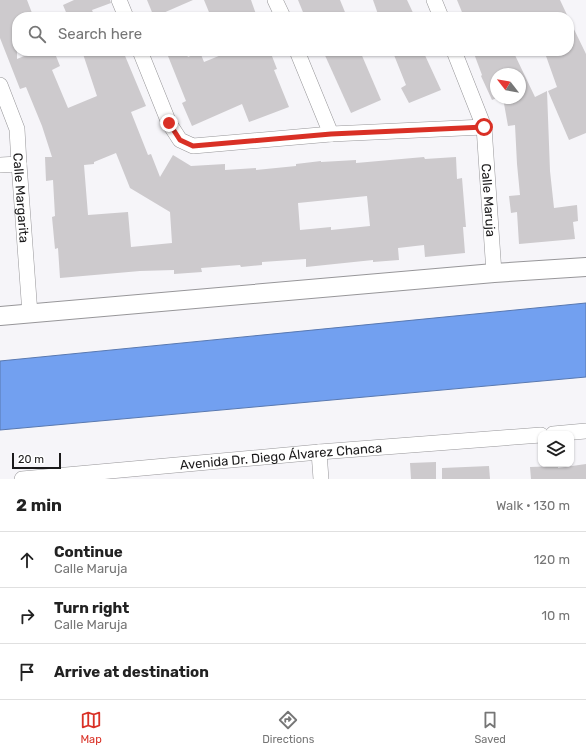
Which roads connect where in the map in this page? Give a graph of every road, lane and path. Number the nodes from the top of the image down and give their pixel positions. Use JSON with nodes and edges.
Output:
{"nodes":[{"id":1,"x":119,"y":0,"type":"edge"},
{"id":2,"x":276,"y":0,"type":"edge"},
{"id":3,"x":434,"y":0,"type":"edge"},
{"id":4,"x":124,"y":12,"type":"edge"},
{"id":5,"x":280,"y":12,"type":"edge"},
{"id":6,"x":439,"y":12,"type":"edge"},
{"id":7,"x":142,"y":56,"type":"edge"},
{"id":8,"x":299,"y":56,"type":"edge"},
{"id":9,"x":456,"y":56,"type":"edge"},
{"id":10,"x":0,"y":85,"type":"edge"},
{"id":11,"x":484,"y":127,"type":"junction"},
{"id":12,"x":331,"y":134,"type":"junction"},
{"id":13,"x":19,"y":164,"type":"junction"},
{"id":14,"x":0,"y":165,"type":"edge"},
{"id":15,"x":586,"y":267,"type":"edge"},
{"id":16,"x":494,"y":273,"type":"junction"},
{"id":17,"x":30,"y":314,"type":"junction"},
{"id":18,"x":0,"y":316,"type":"edge"},
{"id":19,"x":586,"y":431,"type":"edge"},
{"id":20,"x":574,"y":432,"type":"edge"},
{"id":21,"x":538,"y":435,"type":"edge"},
{"id":22,"x":319,"y":452,"type":"junction"},
{"id":23,"x":22,"y":479,"type":"edge"},
{"id":24,"x":321,"y":479,"type":"edge"}],
"edges":[{"from":1,"to":4,"type":"street"},
{"from":2,"to":5,"type":"street"},
{"from":3,"to":6,"type":"street"},
{"from":7,"to":12,"type":"street"},
{"from":8,"to":12,"type":"street"},
{"from":9,"to":11,"type":"street","name":"Calle Maruja"},
{"from":10,"to":13,"type":"street","name":"Calle Margarita"},
{"from":11,"to":12,"type":"street"},
{"from":11,"to":16,"type":"street","name":"Calle Maruja"},
{"from":13,"to":14,"type":"street"},
{"from":13,"to":17,"type":"street","name":"Calle Margarita"},
{"from":15,"to":16,"type":"street"},
{"from":16,"to":17,"type":"street"},
{"from":17,"to":18,"type":"street"},
{"from":19,"to":20,"type":"street"},
{"from":21,"to":22,"type":"street","name":"Avenida Dr. Diego Álvarez Chanca"},
{"from":22,"to":23,"type":"street","name":"Avenida Dr. Diego Álvarez Chanca"},
{"from":22,"to":24,"type":"street"}]}
